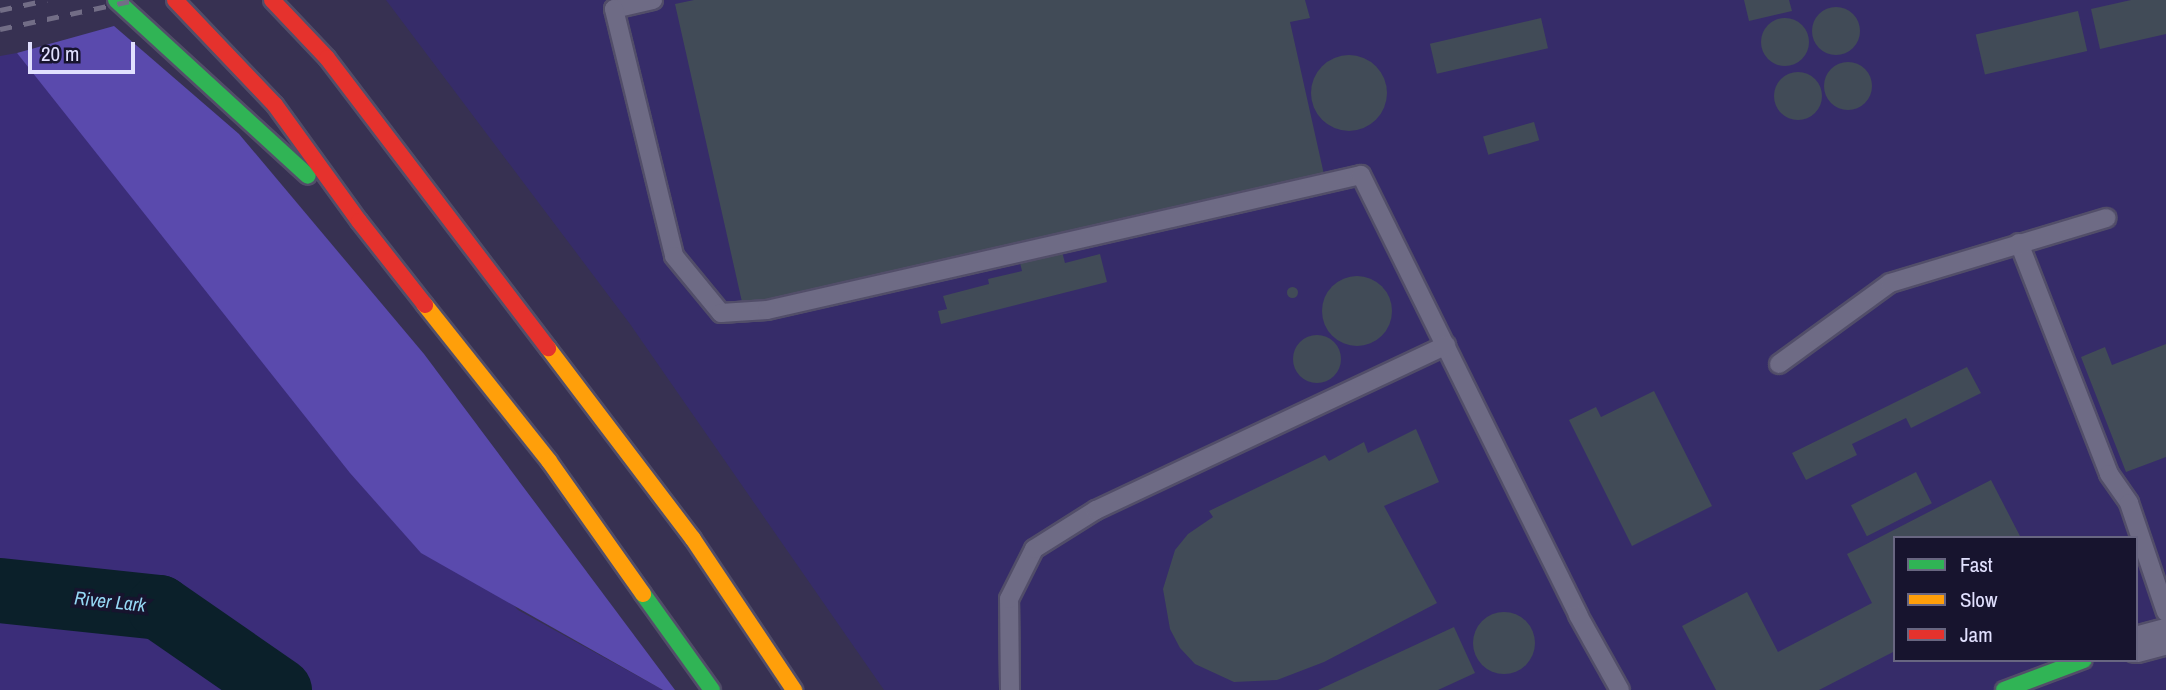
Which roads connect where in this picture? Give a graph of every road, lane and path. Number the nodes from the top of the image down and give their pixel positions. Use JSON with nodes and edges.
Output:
{"nodes":[{"id":1,"x":116,"y":0,"type":"edge"},
{"id":2,"x":175,"y":0,"type":"edge"},
{"id":3,"x":272,"y":0,"type":"edge"},
{"id":4,"x":297,"y":0,"type":"edge"},
{"id":5,"x":653,"y":0,"type":"edge"},
{"id":6,"x":327,"y":58,"type":"junction"},
{"id":7,"x":2106,"y":218,"type":"dead end"},
{"id":8,"x":359,"y":221,"type":"junction"},
{"id":9,"x":2019,"y":243,"type":"junction"},
{"id":10,"x":1446,"y":345,"type":"junction"},
{"id":11,"x":1779,"y":364,"type":"dead end"},
{"id":12,"x":2166,"y":612,"type":"edge"},
{"id":13,"x":2166,"y":636,"type":"edge"},
{"id":14,"x":2138,"y":643,"type":"edge"},
{"id":15,"x":2079,"y":662,"type":"edge"},
{"id":16,"x":712,"y":690,"type":"edge"},
{"id":17,"x":794,"y":690,"type":"edge"},
{"id":18,"x":1010,"y":690,"type":"edge"},
{"id":19,"x":1620,"y":690,"type":"edge"},
{"id":20,"x":2004,"y":690,"type":"edge"}],
"edges":[{"from":1,"to":8,"type":"main road"},
{"from":2,"to":8,"type":"main road"},
{"from":3,"to":6,"type":"main road"},
{"from":4,"to":6,"type":"main road"},
{"from":5,"to":10,"type":"lane"},
{"from":6,"to":17,"type":"main road"},
{"from":7,"to":9,"type":"lane"},
{"from":8,"to":16,"type":"main road"},
{"from":9,"to":11,"type":"lane"},
{"from":9,"to":12,"type":"lane"},
{"from":10,"to":18,"type":"lane"},
{"from":10,"to":19,"type":"lane"},
{"from":13,"to":14,"type":"street"},
{"from":15,"to":20,"type":"main road"}]}
